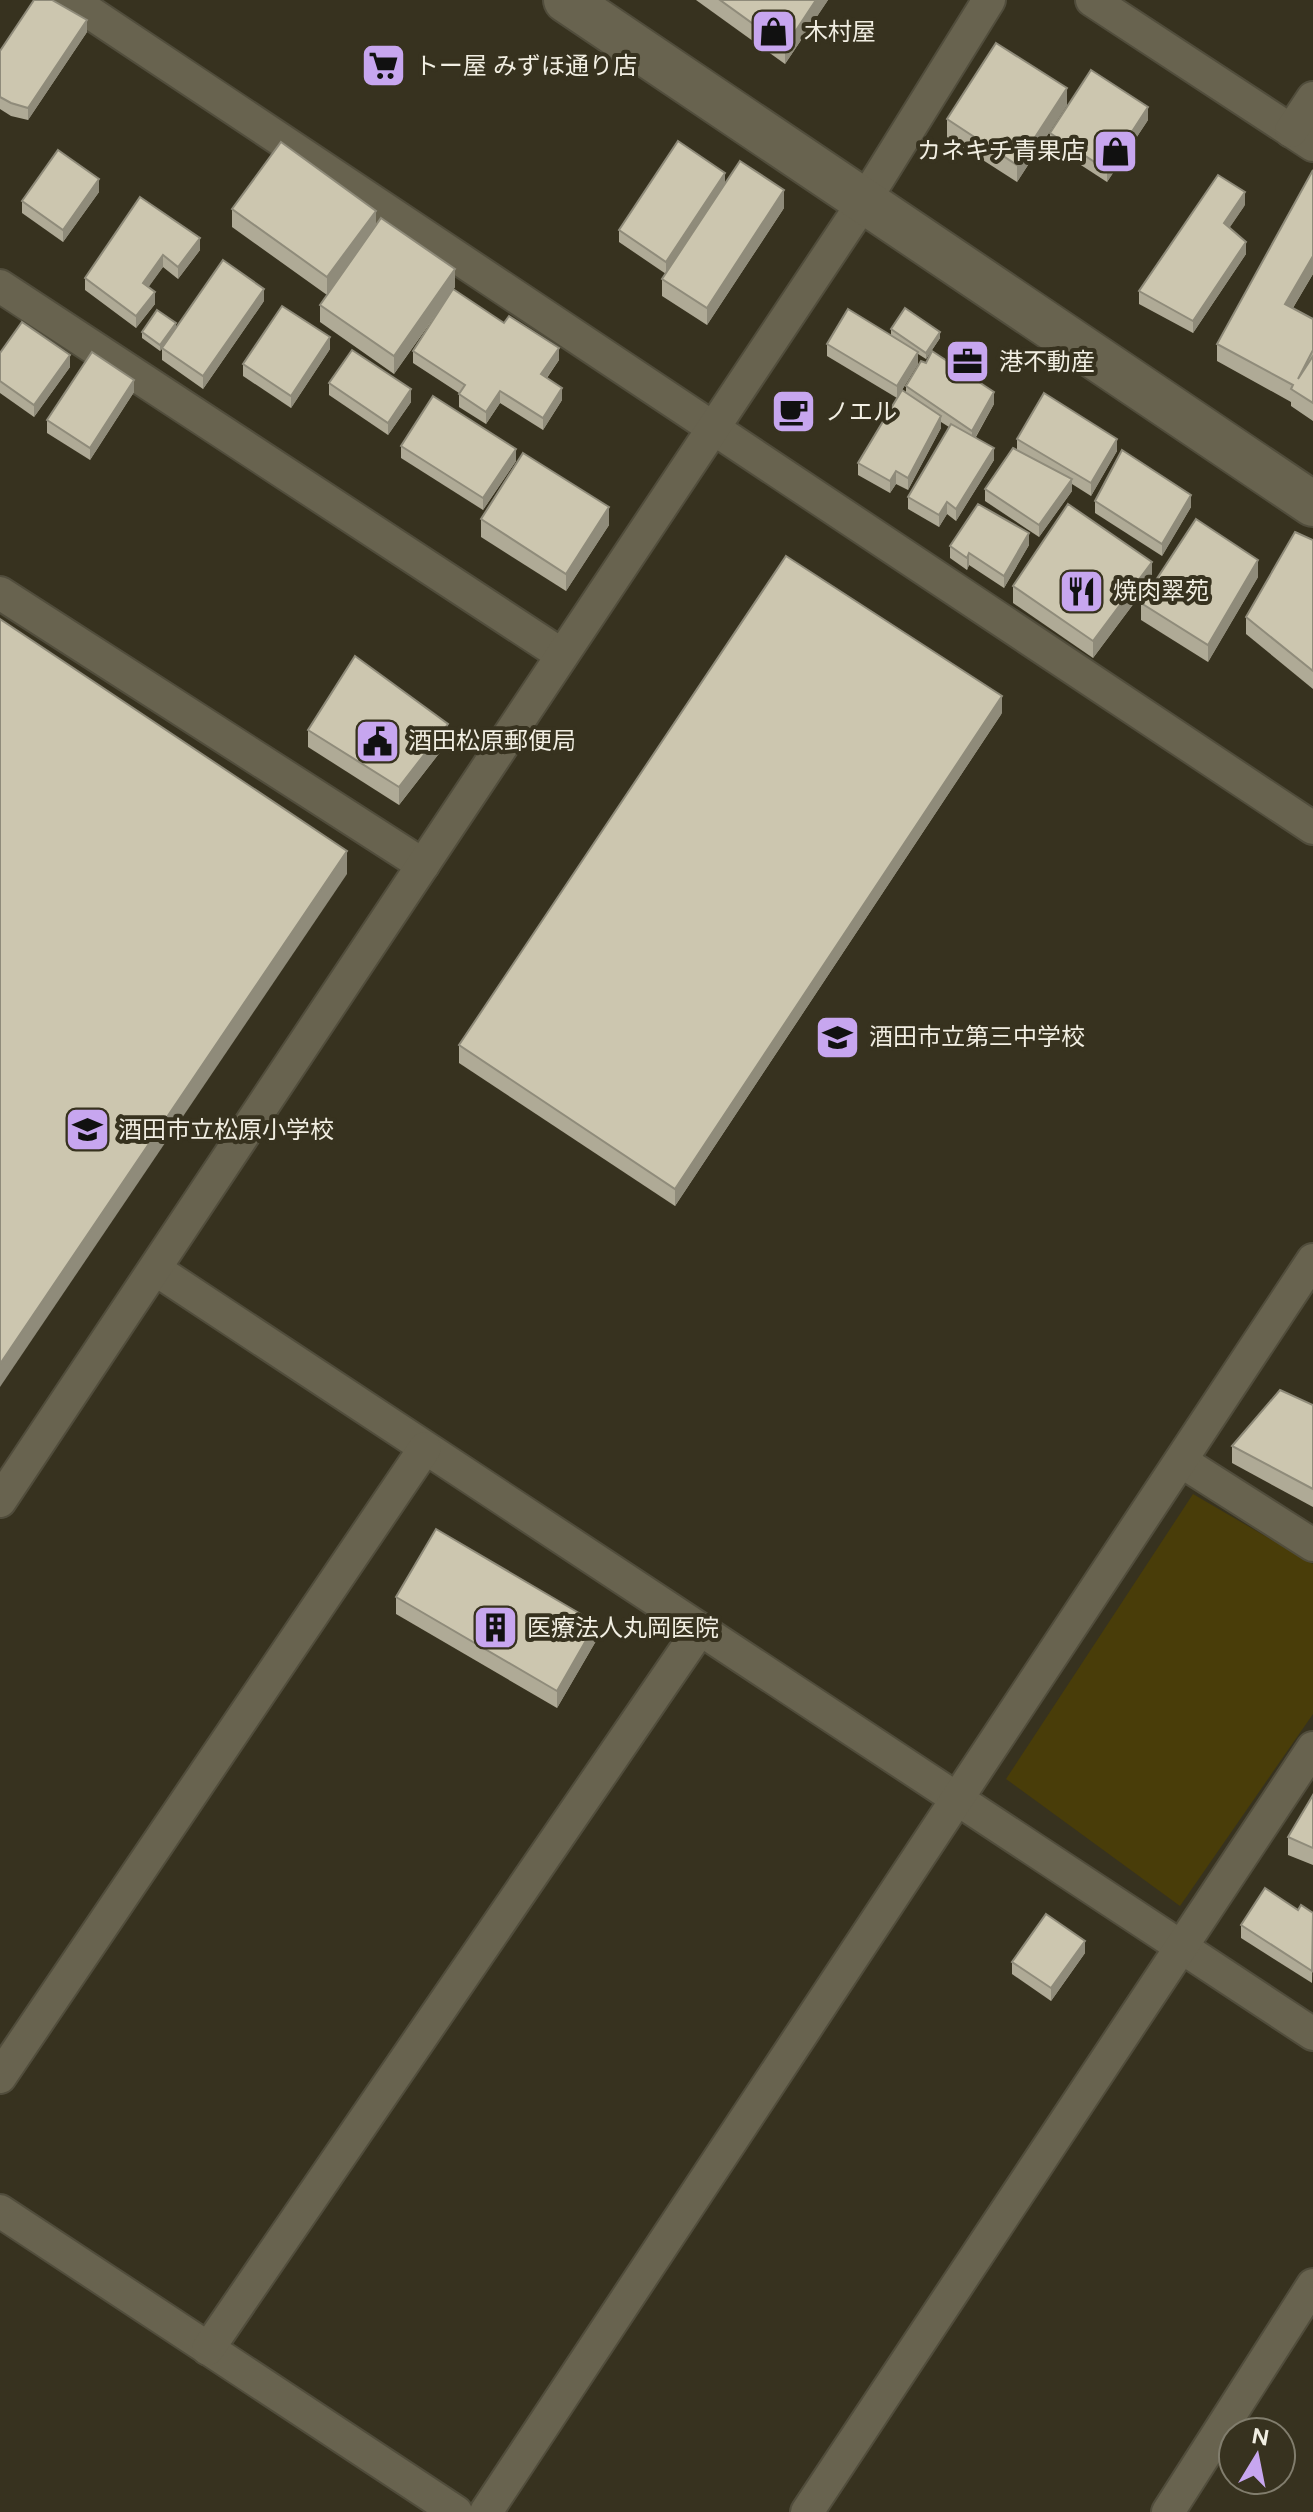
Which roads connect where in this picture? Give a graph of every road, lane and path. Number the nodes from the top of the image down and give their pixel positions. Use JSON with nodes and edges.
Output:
{"nodes":[{"id":1,"x":71,"y":0,"type":"edge"},
{"id":2,"x":566,"y":0,"type":"edge"},
{"id":3,"x":989,"y":0,"type":"edge"},
{"id":4,"x":1092,"y":0,"type":"edge"},
{"id":5,"x":1313,"y":98,"type":"edge"},
{"id":6,"x":1302,"y":138,"type":"edge"},
{"id":7,"x":863,"y":203,"type":"junction"},
{"id":8,"x":0,"y":286,"type":"edge"},
{"id":9,"x":714,"y":428,"type":"junction"},
{"id":10,"x":1313,"y":504,"type":"edge"},
{"id":11,"x":0,"y":593,"type":"edge"},
{"id":12,"x":562,"y":655,"type":"junction"},
{"id":13,"x":1313,"y":828,"type":"edge"},
{"id":14,"x":423,"y":865,"type":"junction"},
{"id":15,"x":1313,"y":1260,"type":"edge"},
{"id":16,"x":155,"y":1269,"type":"junction"},
{"id":17,"x":425,"y":1448,"type":"junction"},
{"id":18,"x":1181,"y":1461,"type":"junction"},
{"id":19,"x":0,"y":1501,"type":"edge"},
{"id":20,"x":1313,"y":1545,"type":"edge"},
{"id":21,"x":700,"y":1629,"type":"junction"},
{"id":22,"x":1313,"y":1748,"type":"edge"},
{"id":23,"x":958,"y":1799,"type":"junction"},
{"id":24,"x":1181,"y":1947,"type":"junction"},
{"id":25,"x":1313,"y":2034,"type":"edge"},
{"id":26,"x":0,"y":2077,"type":"edge"},
{"id":27,"x":0,"y":2211,"type":"edge"},
{"id":28,"x":1313,"y":2285,"type":"edge"},
{"id":29,"x":208,"y":2349,"type":"junction"},
{"id":30,"x":456,"y":2512,"type":"edge"},
{"id":31,"x":486,"y":2512,"type":"edge"},
{"id":32,"x":807,"y":2512,"type":"edge"},
{"id":33,"x":1168,"y":2512,"type":"edge"}],
"edges":[{"from":1,"to":9,"type":"street"},
{"from":2,"to":7,"type":"street"},
{"from":3,"to":7,"type":"street"},
{"from":4,"to":6,"type":"street"},
{"from":5,"to":6,"type":"street"},
{"from":7,"to":9,"type":"street"},
{"from":7,"to":10,"type":"street"},
{"from":8,"to":12,"type":"street"},
{"from":9,"to":12,"type":"street"},
{"from":9,"to":13,"type":"street"},
{"from":11,"to":14,"type":"street"},
{"from":12,"to":14,"type":"street"},
{"from":14,"to":16,"type":"street"},
{"from":15,"to":18,"type":"street"},
{"from":16,"to":17,"type":"street"},
{"from":16,"to":19,"type":"street"},
{"from":17,"to":21,"type":"street"},
{"from":17,"to":26,"type":"street"},
{"from":18,"to":20,"type":"street"},
{"from":18,"to":23,"type":"street"},
{"from":21,"to":23,"type":"street"},
{"from":21,"to":29,"type":"street"},
{"from":22,"to":24,"type":"street"},
{"from":23,"to":24,"type":"street"},
{"from":23,"to":31,"type":"street"},
{"from":24,"to":25,"type":"street"},
{"from":24,"to":32,"type":"street"},
{"from":27,"to":29,"type":"street"},
{"from":28,"to":33,"type":"street"},
{"from":29,"to":30,"type":"street"}]}
